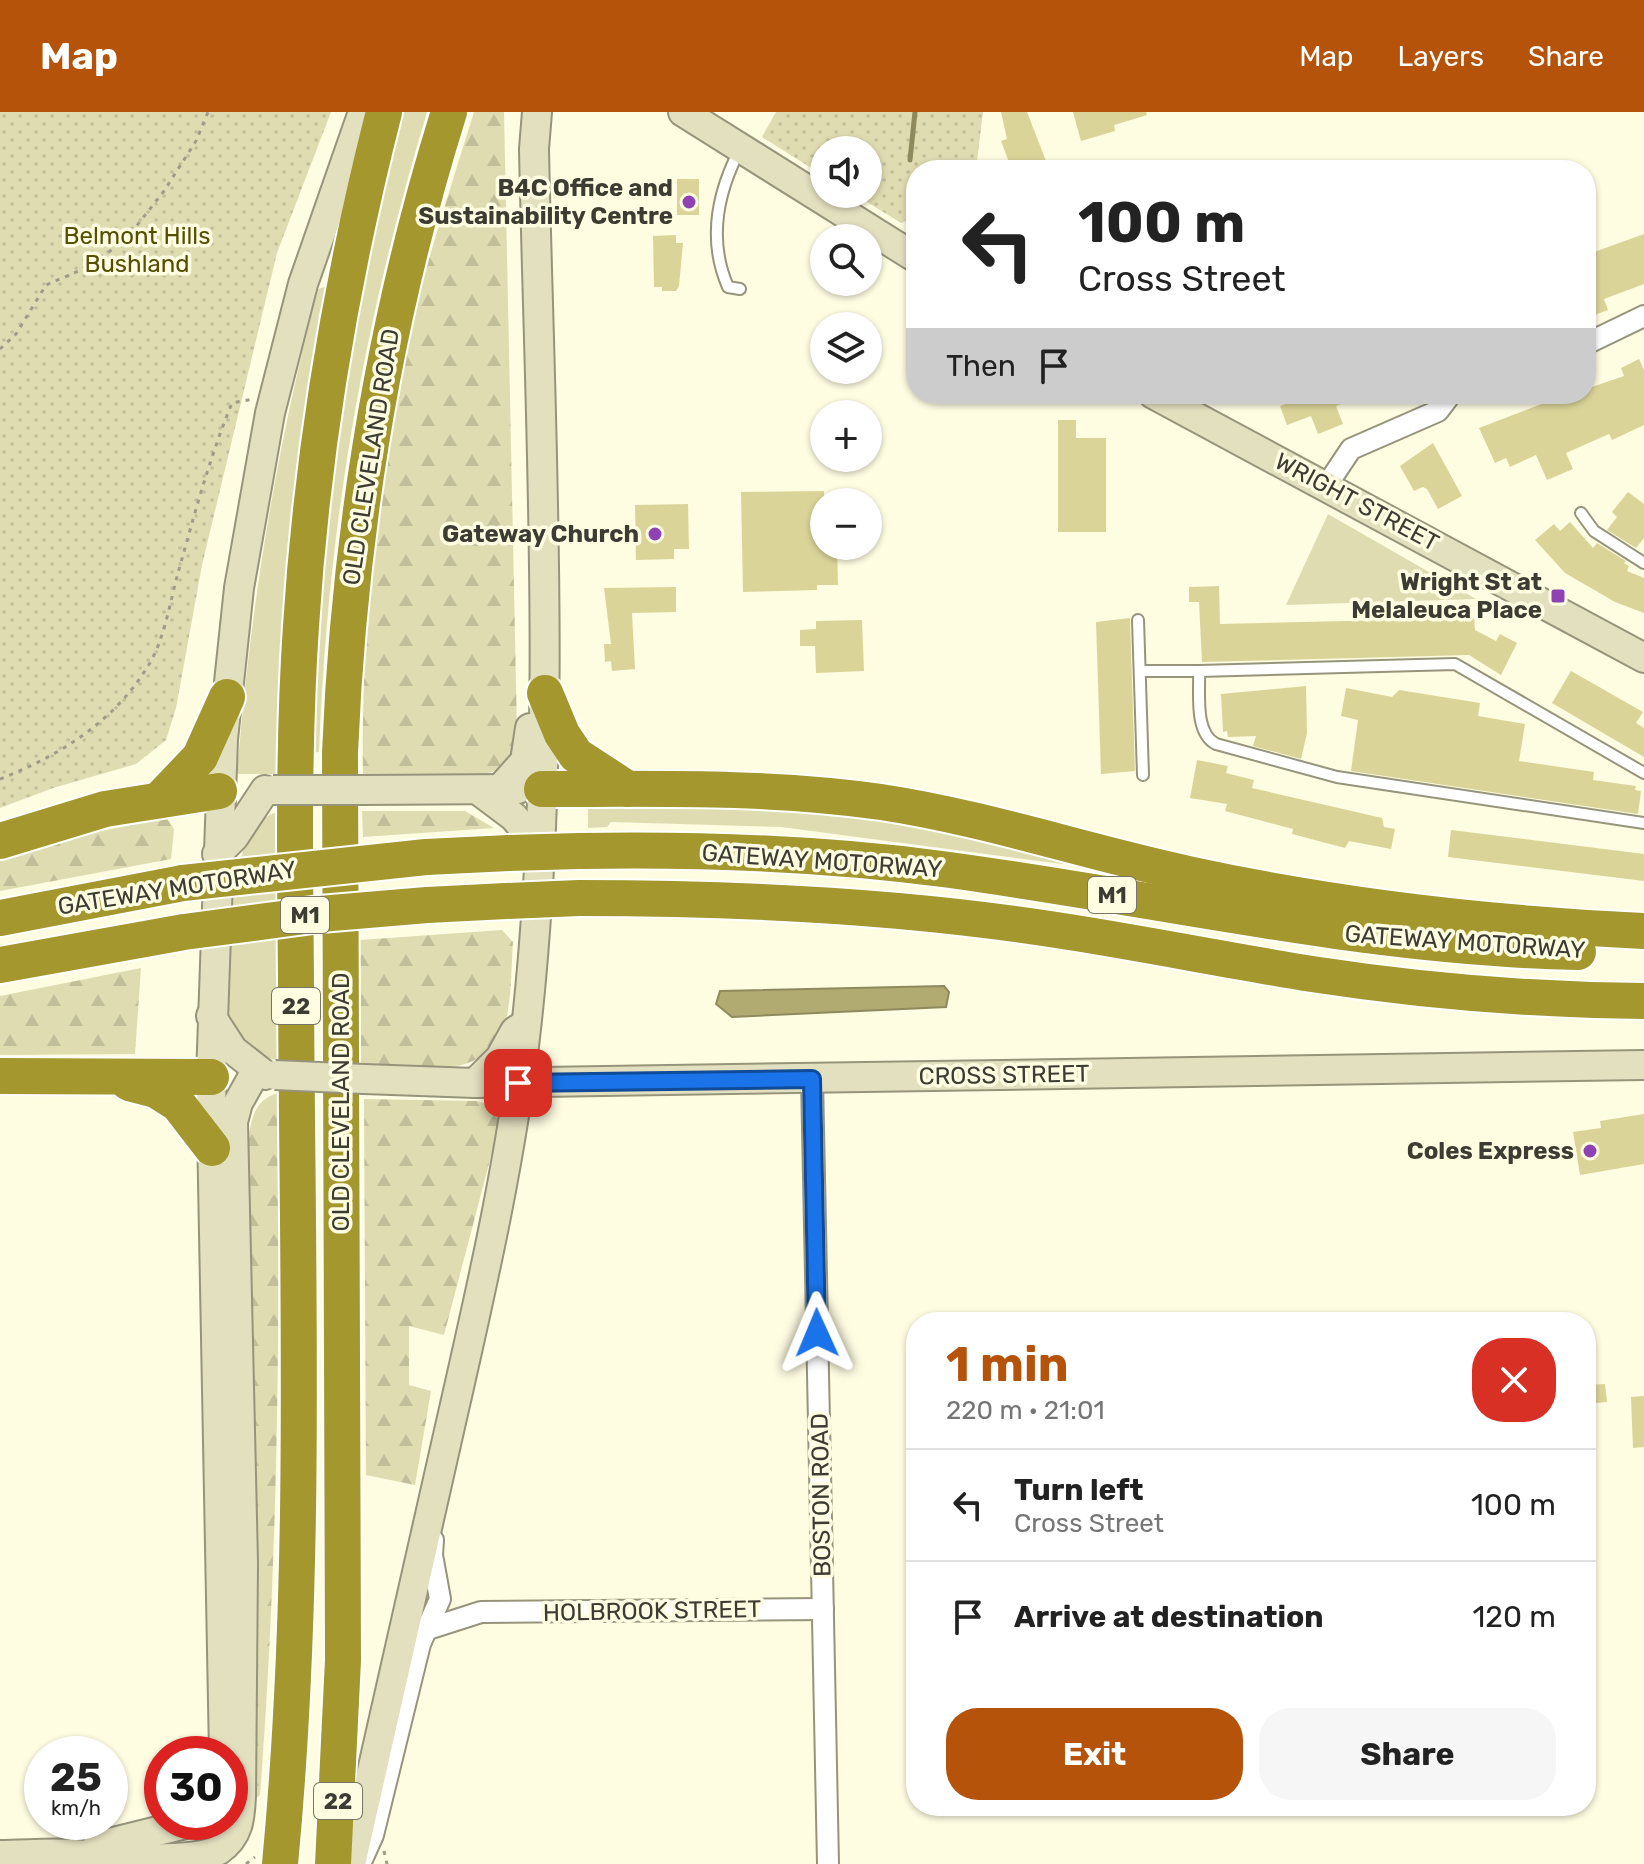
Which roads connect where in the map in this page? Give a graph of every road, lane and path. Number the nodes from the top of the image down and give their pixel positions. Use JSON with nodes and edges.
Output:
{"nodes":[{"id":1,"x":208,"y":112,"type":"edge"},
{"id":2,"x":363,"y":112,"type":"edge"},
{"id":3,"x":384,"y":112,"type":"edge"},
{"id":4,"x":449,"y":112,"type":"edge"},
{"id":5,"x":517,"y":112,"type":"edge"},
{"id":6,"x":537,"y":112,"type":"edge"},
{"id":7,"x":683,"y":112,"type":"edge"},
{"id":8,"x":741,"y":147,"type":"junction"},
{"id":9,"x":906,"y":252,"type":"edge"},
{"id":10,"x":740,"y":289,"type":"dead end"},
{"id":11,"x":1644,"y":316,"type":"edge"},
{"id":12,"x":1596,"y":339,"type":"edge"},
{"id":13,"x":0,"y":349,"type":"edge"},
{"id":14,"x":273,"y":400,"type":"junction"},
{"id":15,"x":1172,"y":404,"type":"edge"},
{"id":16,"x":1443,"y":404,"type":"edge"},
{"id":17,"x":1327,"y":485,"type":"junction"},
{"id":18,"x":1581,"y":513,"type":"dead end"},
{"id":19,"x":1642,"y":561,"type":"edge"},
{"id":20,"x":1138,"y":620,"type":"dead end"},
{"id":21,"x":1644,"y":658,"type":"edge"},
{"id":22,"x":1140,"y":671,"type":"junction"},
{"id":23,"x":1199,"y":671,"type":"junction"},
{"id":24,"x":545,"y":693,"type":"junction"},
{"id":25,"x":227,"y":697,"type":"junction"},
{"id":26,"x":1644,"y":773,"type":"edge"},
{"id":27,"x":1143,"y":775,"type":"dead end"},
{"id":28,"x":0,"y":779,"type":"edge"},
{"id":29,"x":542,"y":789,"type":"junction"},
{"id":30,"x":628,"y":789,"type":"junction"},
{"id":31,"x":269,"y":790,"type":"junction"},
{"id":32,"x":489,"y":790,"type":"junction"},
{"id":33,"x":219,"y":791,"type":"junction"},
{"id":34,"x":159,"y":800,"type":"junction"},
{"id":35,"x":1644,"y":823,"type":"edge"},
{"id":36,"x":0,"y":841,"type":"edge"},
{"id":37,"x":524,"y":850,"type":"junction"},
{"id":38,"x":217,"y":854,"type":"junction"},
{"id":39,"x":0,"y":918,"type":"edge"},
{"id":40,"x":1644,"y":931,"type":"edge"},
{"id":41,"x":1644,"y":953,"type":"edge"},
{"id":42,"x":0,"y":965,"type":"edge"},
{"id":43,"x":1644,"y":1001,"type":"edge"},
{"id":44,"x":211,"y":1016,"type":"junction"},
{"id":45,"x":526,"y":1024,"type":"junction"},
{"id":46,"x":1644,"y":1065,"type":"edge"},
{"id":47,"x":0,"y":1076,"type":"edge"},
{"id":48,"x":264,"y":1076,"type":"junction"},
{"id":49,"x":211,"y":1077,"type":"junction"},
{"id":50,"x":123,"y":1079,"type":"junction"},
{"id":51,"x":812,"y":1079,"type":"junction"},
{"id":52,"x":583,"y":1082,"type":"junction"},
{"id":53,"x":475,"y":1083,"type":"junction"},
{"id":54,"x":518,"y":1083,"type":"junction"},
{"id":55,"x":513,"y":1114,"type":"junction"},
{"id":56,"x":212,"y":1148,"type":"junction"},
{"id":57,"x":435,"y":1492,"type":"junction"},
{"id":58,"x":439,"y":1588,"type":"junction"},
{"id":59,"x":823,"y":1609,"type":"junction"},
{"id":60,"x":481,"y":1612,"type":"junction"},
{"id":61,"x":428,"y":1629,"type":"junction"},
{"id":62,"x":224,"y":1736,"type":"edge"},
{"id":63,"x":144,"y":1835,"type":"edge"},
{"id":64,"x":220,"y":1845,"type":"edge"},
{"id":65,"x":74,"y":1854,"type":"junction"},
{"id":66,"x":10,"y":1858,"type":"edge"},
{"id":67,"x":184,"y":1861,"type":"edge"},
{"id":68,"x":280,"y":1864,"type":"edge"},
{"id":69,"x":333,"y":1864,"type":"edge"},
{"id":70,"x":351,"y":1864,"type":"edge"},
{"id":71,"x":360,"y":1864,"type":"edge"},
{"id":72,"x":828,"y":1864,"type":"edge"}],
"edges":[{"from":1,"to":13,"type":"path"},
{"from":2,"to":14,"type":"main road"},
{"from":3,"to":68,"type":"highway","name":"OLD CLEVELAND ROAD","number":"22"},
{"from":4,"to":69,"type":"highway","name":"OLD CLEVELAND ROAD","number":"22"},
{"from":5,"to":32,"type":"main road"},
{"from":6,"to":24,"type":"main road"},
{"from":7,"to":8,"type":"main road"},
{"from":8,"to":9,"type":"main road"},
{"from":8,"to":10,"type":"lane"},
{"from":11,"to":12,"type":"street"},
{"from":14,"to":25,"type":"main road"},
{"from":14,"to":28,"type":"path"},
{"from":15,"to":17,"type":"main road","name":"WRIGHT STREET"},
{"from":16,"to":17,"type":"street"},
{"from":17,"to":21,"type":"main road","name":"WRIGHT STREET"},
{"from":18,"to":19,"type":"lane"},
{"from":20,"to":22,"type":"lane"},
{"from":22,"to":23,"type":"lane"},
{"from":22,"to":27,"type":"lane"},
{"from":23,"to":26,"type":"lane"},
{"from":23,"to":35,"type":"lane"},
{"from":24,"to":29,"type":"main road"},
{"from":24,"to":30,"type":"highway"},
{"from":25,"to":33,"type":"main road"},
{"from":25,"to":34,"type":"highway"},
{"from":29,"to":30,"type":"highway"},
{"from":29,"to":32,"type":"main road"},
{"from":29,"to":37,"type":"main road"},
{"from":30,"to":40,"type":"highway"},
{"from":31,"to":32,"type":"main road","bridge":true},
{"from":31,"to":33,"type":"main road"},
{"from":31,"to":38,"type":"main road"},
{"from":32,"to":37,"type":"main road"},
{"from":33,"to":34,"type":"highway"},
{"from":33,"to":38,"type":"main road"},
{"from":34,"to":36,"type":"highway"},
{"from":37,"to":39,"type":"highway","name":"GATEWAY MOTORWAY","number":"M1","bridge":true},
{"from":37,"to":41,"type":"highway","name":"GATEWAY MOTORWAY","number":"M1","bridge":true},
{"from":37,"to":45,"type":"main road"},
{"from":38,"to":44,"type":"main road"},
{"from":42,"to":43,"type":"highway","name":"GATEWAY MOTORWAY","number":"M1","bridge":true},
{"from":44,"to":48,"type":"main road"},
{"from":44,"to":49,"type":"main road"},
{"from":45,"to":53,"type":"main road"},
{"from":45,"to":54,"type":"main road"},
{"from":46,"to":51,"type":"main road","name":"CROSS STREET"},
{"from":47,"to":50,"type":"highway"},
{"from":48,"to":49,"type":"main road","name":"CROSS STREET"},
{"from":48,"to":53,"type":"main road","name":"CROSS STREET","bridge":true},
{"from":48,"to":64,"type":"main road"},
{"from":49,"to":50,"type":"highway"},
{"from":49,"to":56,"type":"main road"},
{"from":50,"to":56,"type":"highway"},
{"from":51,"to":52,"type":"main road","name":"CROSS STREET"},
{"from":51,"to":59,"type":"street","name":"BOSTON ROAD"},
{"from":52,"to":54,"type":"main road","name":"CROSS STREET"},
{"from":52,"to":55,"type":"main road"},
{"from":53,"to":54,"type":"main road","name":"CROSS STREET"},
{"from":54,"to":55,"type":"main road"},
{"from":55,"to":57,"type":"main road"},
{"from":56,"to":62,"type":"main road"},
{"from":57,"to":58,"type":"street"},
{"from":57,"to":70,"type":"main road"},
{"from":58,"to":60,"type":"street"},
{"from":58,"to":61,"type":"street"},
{"from":59,"to":60,"type":"street","name":"HOLBROOK STREET"},
{"from":59,"to":72,"type":"street","name":"BOSTON ROAD"},
{"from":60,"to":61,"type":"street","name":"HOLBROOK STREET"},
{"from":61,"to":71,"type":"street"},
{"from":63,"to":65,"type":"main road"},
{"from":64,"to":67,"type":"main road"},
{"from":65,"to":66,"type":"main road"},
{"from":65,"to":67,"type":"main road"}]}
